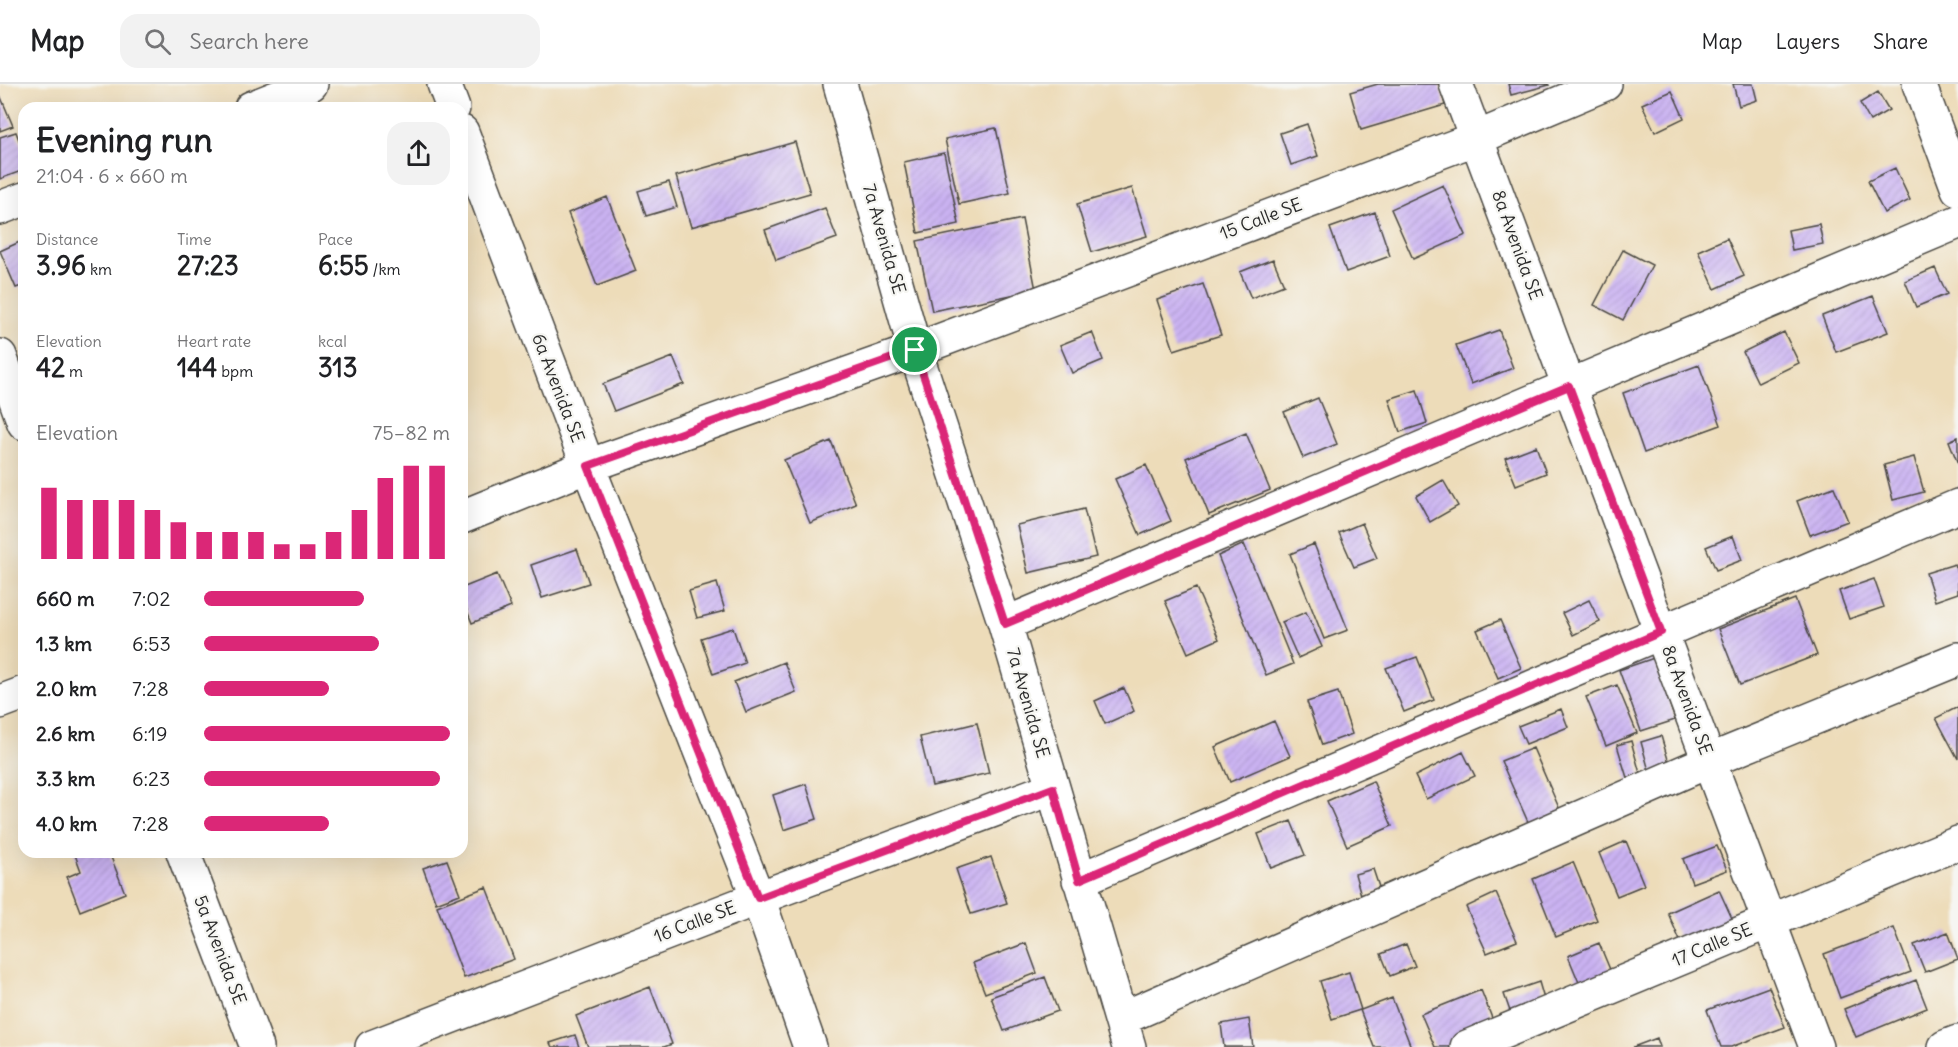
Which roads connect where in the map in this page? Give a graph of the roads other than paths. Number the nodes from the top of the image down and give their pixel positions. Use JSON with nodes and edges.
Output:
{"nodes":[{"id":1,"x":311,"y":84,"type":"edge"},
{"id":2,"x":444,"y":84,"type":"edge"},
{"id":3,"x":840,"y":84,"type":"edge"},
{"id":4,"x":1456,"y":84,"type":"edge"},
{"id":5,"x":1605,"y":84,"type":"edge"},
{"id":6,"x":1919,"y":84,"type":"edge"},
{"id":7,"x":266,"y":102,"type":"edge"},
{"id":8,"x":451,"y":102,"type":"edge"},
{"id":9,"x":1477,"y":138,"type":"junction"},
{"id":10,"x":468,"y":148,"type":"edge"},
{"id":11,"x":1958,"y":189,"type":"edge"},
{"id":12,"x":18,"y":201,"type":"edge"},
{"id":13,"x":0,"y":208,"type":"edge"},
{"id":14,"x":1958,"y":222,"type":"edge"},
{"id":15,"x":915,"y":350,"type":"junction"},
{"id":16,"x":0,"y":356,"type":"edge"},
{"id":17,"x":1569,"y":386,"type":"junction"},
{"id":18,"x":18,"y":406,"type":"edge"},
{"id":19,"x":588,"y":466,"type":"junction"},
{"id":20,"x":1958,"y":506,"type":"edge"},
{"id":21,"x":468,"y":515,"type":"edge"},
{"id":22,"x":1005,"y":624,"type":"junction"},
{"id":23,"x":1661,"y":632,"type":"junction"},
{"id":24,"x":1958,"y":659,"type":"edge"},
{"id":25,"x":18,"y":695,"type":"edge"},
{"id":26,"x":0,"y":702,"type":"edge"},
{"id":27,"x":1709,"y":761,"type":"junction"},
{"id":28,"x":1053,"y":788,"type":"junction"},
{"id":29,"x":1958,"y":843,"type":"edge"},
{"id":30,"x":185,"y":858,"type":"edge"},
{"id":31,"x":1079,"y":880,"type":"junction"},
{"id":32,"x":758,"y":898,"type":"junction"},
{"id":33,"x":1769,"y":921,"type":"junction"},
{"id":34,"x":1125,"y":1033,"type":"edge"},
{"id":35,"x":1958,"y":1041,"type":"edge"},
{"id":36,"x":257,"y":1047,"type":"edge"},
{"id":37,"x":372,"y":1047,"type":"edge"},
{"id":38,"x":810,"y":1047,"type":"edge"},
{"id":39,"x":1467,"y":1047,"type":"edge"},
{"id":40,"x":1816,"y":1047,"type":"edge"},
{"id":41,"x":1945,"y":1047,"type":"edge"}],
"edges":[{"from":1,"to":7,"type":"street"},
{"from":2,"to":8,"type":"street"},
{"from":3,"to":15,"type":"street","name":"7a Avenida SE"},
{"from":4,"to":9,"type":"street","name":"8a Avenida SE"},
{"from":5,"to":9,"type":"street","name":"15 Calle SE"},
{"from":6,"to":11,"type":"street"},
{"from":9,"to":15,"type":"street","name":"15 Calle SE"},
{"from":9,"to":17,"type":"street","name":"8a Avenida SE"},
{"from":10,"to":19,"type":"street","name":"6a Avenida SE"},
{"from":12,"to":13,"type":"street"},
{"from":14,"to":17,"type":"street"},
{"from":15,"to":19,"type":"street","name":"15 Calle SE"},
{"from":15,"to":22,"type":"street","name":"7a Avenida SE"},
{"from":16,"to":18,"type":"street"},
{"from":17,"to":22,"type":"street"},
{"from":17,"to":23,"type":"street","name":"8a Avenida SE"},
{"from":19,"to":21,"type":"street"},
{"from":19,"to":32,"type":"street","name":"6a Avenida SE"},
{"from":20,"to":23,"type":"street"},
{"from":22,"to":28,"type":"street","name":"7a Avenida SE"},
{"from":23,"to":27,"type":"street","name":"8a Avenida SE"},
{"from":23,"to":31,"type":"street"},
{"from":24,"to":27,"type":"street"},
{"from":25,"to":26,"type":"street"},
{"from":27,"to":33,"type":"street","name":"8a Avenida SE"},
{"from":27,"to":34,"type":"street"},
{"from":28,"to":31,"type":"street","name":"7a Avenida SE"},
{"from":28,"to":32,"type":"street","name":"16 Calle SE"},
{"from":29,"to":33,"type":"street","name":"17 Calle SE"},
{"from":30,"to":36,"type":"street","name":"5a Avenida SE"},
{"from":31,"to":34,"type":"street","name":"7a Avenida SE"},
{"from":32,"to":37,"type":"street","name":"16 Calle SE"},
{"from":32,"to":38,"type":"street","name":"6a Avenida SE"},
{"from":33,"to":39,"type":"street","name":"17 Calle SE"},
{"from":33,"to":40,"type":"street","name":"8a Avenida SE"},
{"from":35,"to":41,"type":"street"}]}
